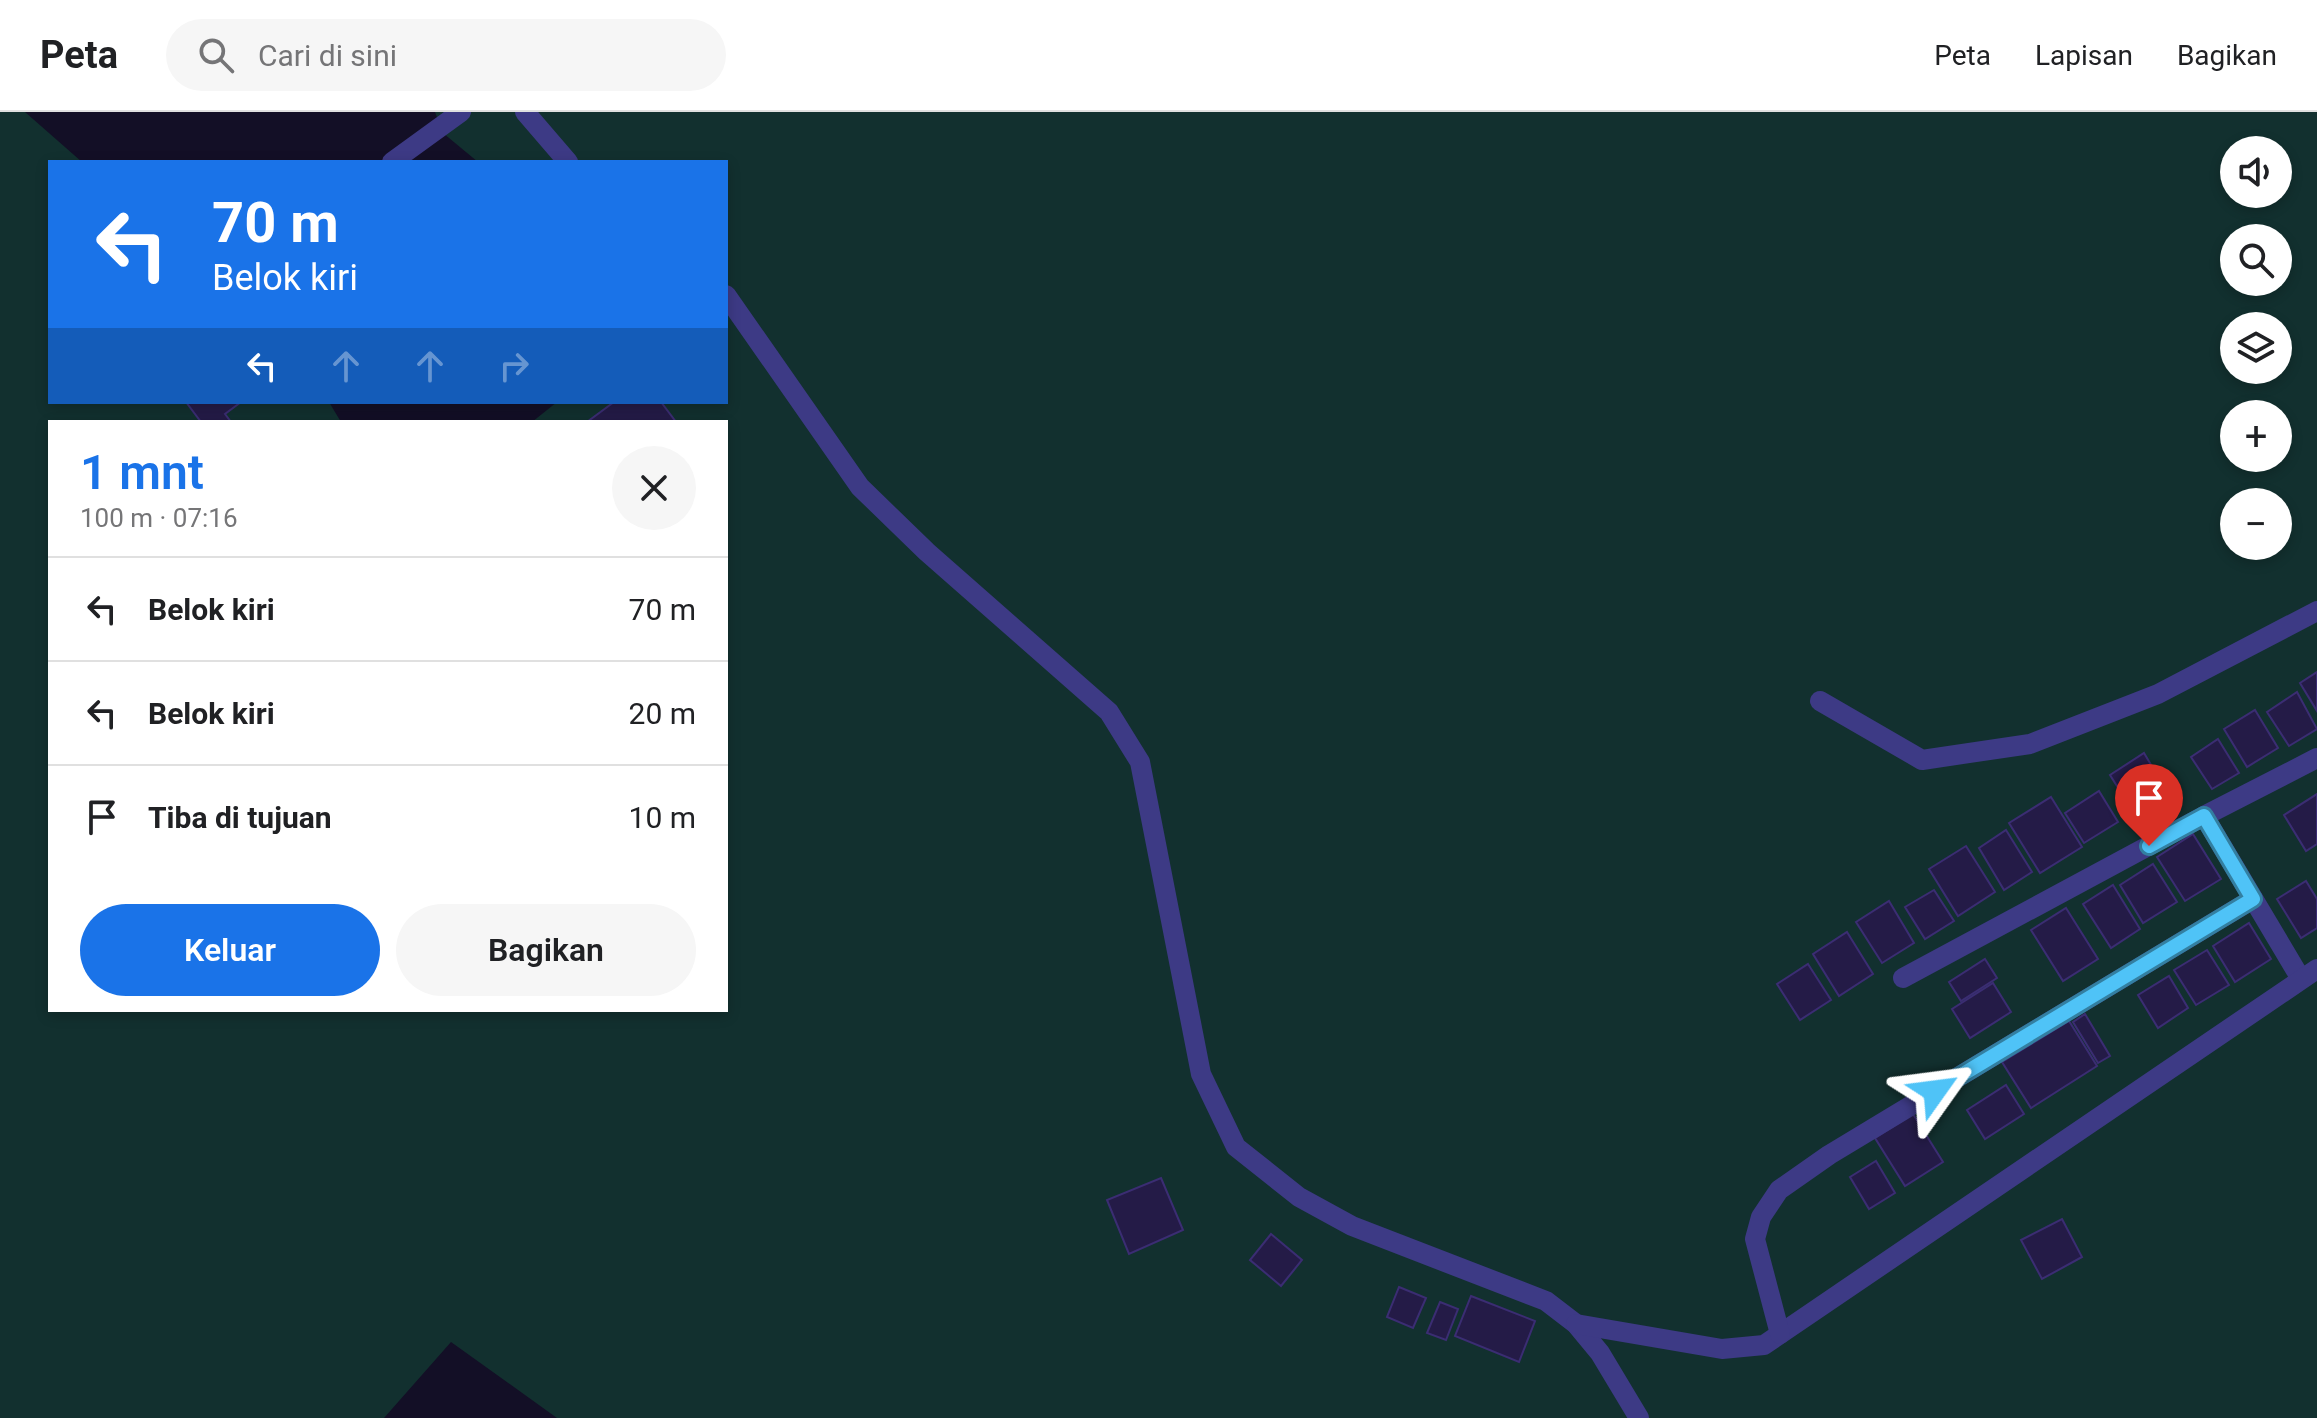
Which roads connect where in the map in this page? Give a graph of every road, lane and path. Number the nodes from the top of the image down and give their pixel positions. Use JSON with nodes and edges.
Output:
{"nodes":[{"id":1,"x":461,"y":112,"type":"edge"},
{"id":2,"x":525,"y":112,"type":"edge"},
{"id":3,"x":395,"y":160,"type":"edge"},
{"id":4,"x":566,"y":160,"type":"edge"},
{"id":5,"x":728,"y":298,"type":"edge"},
{"id":6,"x":2317,"y":611,"type":"edge"},
{"id":7,"x":1820,"y":701,"type":"dead end"},
{"id":8,"x":2317,"y":758,"type":"edge"},
{"id":9,"x":2204,"y":816,"type":"junction"},
{"id":10,"x":2253,"y":899,"type":"junction"},
{"id":11,"x":2309,"y":974,"type":"edge"},
{"id":12,"x":1903,"y":978,"type":"dead end"},
{"id":13,"x":1576,"y":1324,"type":"junction"},
{"id":14,"x":1780,"y":1334,"type":"junction"},
{"id":15,"x":1639,"y":1418,"type":"edge"}],
"edges":[{"from":1,"to":3,"type":"street"},
{"from":2,"to":4,"type":"street"},
{"from":5,"to":13,"type":"street"},
{"from":6,"to":7,"type":"street"},
{"from":8,"to":9,"type":"street"},
{"from":9,"to":10,"type":"street"},
{"from":9,"to":12,"type":"street"},
{"from":10,"to":11,"type":"street"},
{"from":10,"to":14,"type":"street"},
{"from":11,"to":14,"type":"street"},
{"from":13,"to":14,"type":"street"},
{"from":13,"to":15,"type":"street"}]}
